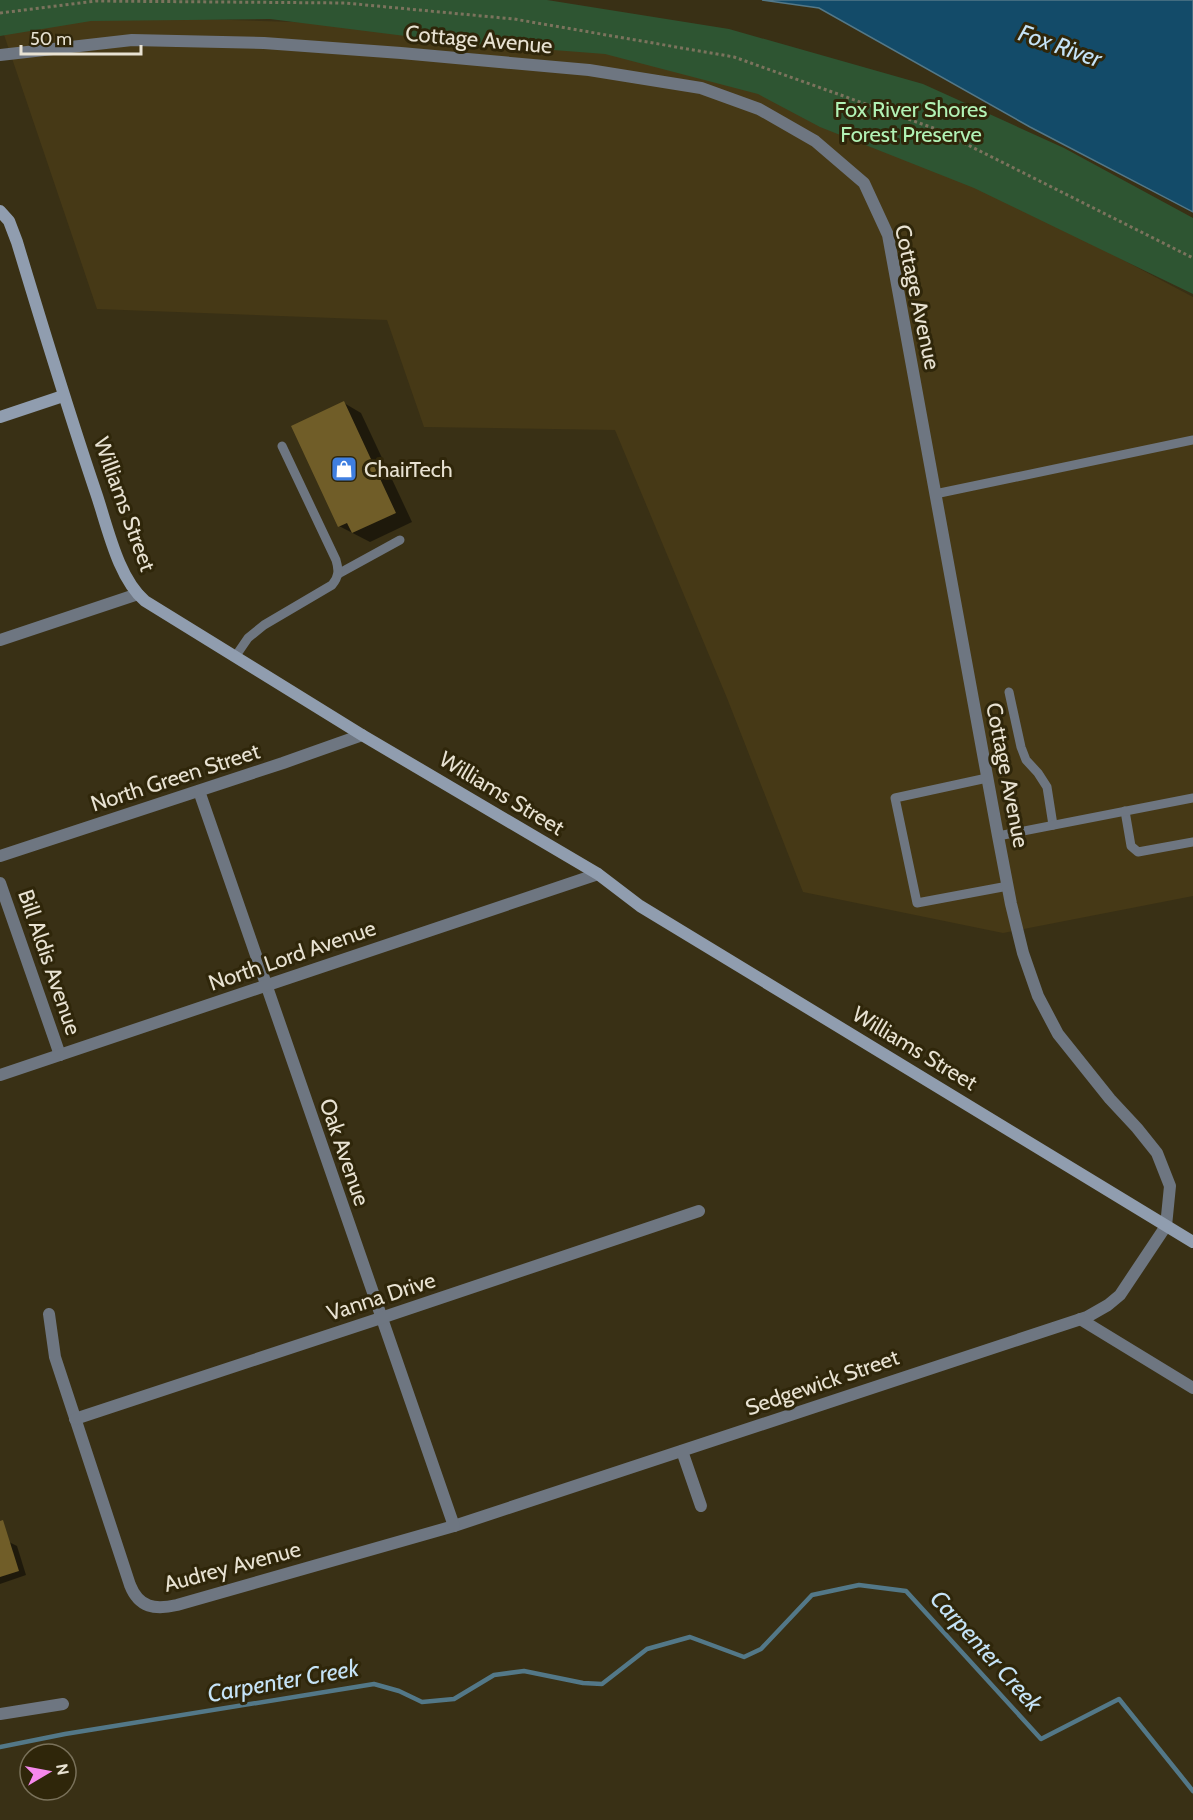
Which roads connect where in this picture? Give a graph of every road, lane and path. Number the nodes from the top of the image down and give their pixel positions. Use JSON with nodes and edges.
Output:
{"nodes":[{"id":1,"x":0,"y":55,"type":"edge"},
{"id":2,"x":0,"y":211,"type":"edge"},
{"id":3,"x":63,"y":396,"type":"junction"},
{"id":4,"x":0,"y":417,"type":"edge"},
{"id":5,"x":1193,"y":440,"type":"edge"},
{"id":6,"x":282,"y":446,"type":"dead end"},
{"id":7,"x":935,"y":494,"type":"junction"},
{"id":8,"x":400,"y":540,"type":"dead end"},
{"id":9,"x":338,"y":574,"type":"junction"},
{"id":10,"x":138,"y":594,"type":"junction"},
{"id":11,"x":0,"y":640,"type":"edge"},
{"id":12,"x":235,"y":657,"type":"junction"},
{"id":13,"x":1009,"y":692,"type":"dead end"},
{"id":14,"x":362,"y":735,"type":"junction"},
{"id":15,"x":987,"y":778,"type":"junction"},
{"id":16,"x":199,"y":791,"type":"junction"},
{"id":17,"x":1193,"y":798,"type":"edge"},
{"id":18,"x":1125,"y":811,"type":"junction"},
{"id":19,"x":1053,"y":825,"type":"junction"},
{"id":20,"x":998,"y":836,"type":"junction"},
{"id":21,"x":1193,"y":842,"type":"edge"},
{"id":22,"x":0,"y":856,"type":"edge"},
{"id":23,"x":598,"y":874,"type":"junction"},
{"id":24,"x":0,"y":883,"type":"edge"},
{"id":25,"x":1008,"y":886,"type":"junction"},
{"id":26,"x":266,"y":986,"type":"junction"},
{"id":27,"x":60,"y":1055,"type":"junction"},
{"id":28,"x":0,"y":1075,"type":"edge"},
{"id":29,"x":699,"y":1211,"type":"dead end"},
{"id":30,"x":1166,"y":1226,"type":"junction"},
{"id":31,"x":1193,"y":1242,"type":"edge"},
{"id":32,"x":49,"y":1314,"type":"dead end"},
{"id":33,"x":381,"y":1318,"type":"junction"},
{"id":34,"x":1080,"y":1319,"type":"junction"},
{"id":35,"x":1193,"y":1388,"type":"edge"},
{"id":36,"x":75,"y":1419,"type":"junction"},
{"id":37,"x":682,"y":1451,"type":"junction"},
{"id":38,"x":701,"y":1506,"type":"dead end"},
{"id":39,"x":454,"y":1526,"type":"junction"},
{"id":40,"x":63,"y":1704,"type":"dead end"},
{"id":41,"x":0,"y":1714,"type":"edge"}],
"edges":[{"from":1,"to":7,"type":"street","name":"Cottage Avenue"},
{"from":2,"to":3,"type":"street","name":"Williams Street"},
{"from":3,"to":4,"type":"street"},
{"from":3,"to":10,"type":"street","name":"Williams Street"},
{"from":5,"to":7,"type":"lane"},
{"from":6,"to":9,"type":"lane"},
{"from":7,"to":15,"type":"street","name":"Cottage Avenue"},
{"from":8,"to":9,"type":"lane"},
{"from":9,"to":12,"type":"lane"},
{"from":10,"to":11,"type":"street"},
{"from":10,"to":12,"type":"street","name":"Williams Street"},
{"from":12,"to":14,"type":"street","name":"Williams Street"},
{"from":13,"to":19,"type":"lane"},
{"from":14,"to":16,"type":"street","name":"North Green Street"},
{"from":14,"to":23,"type":"street","name":"Williams Street"},
{"from":15,"to":20,"type":"street","name":"Cottage Avenue"},
{"from":15,"to":25,"type":"lane"},
{"from":16,"to":22,"type":"street","name":"North Green Street"},
{"from":16,"to":26,"type":"street","name":"Oak Avenue"},
{"from":17,"to":18,"type":"lane"},
{"from":18,"to":19,"type":"lane"},
{"from":18,"to":21,"type":"lane"},
{"from":19,"to":20,"type":"lane"},
{"from":20,"to":25,"type":"street","name":"Cottage Avenue"},
{"from":23,"to":26,"type":"street","name":"North Lord Avenue"},
{"from":23,"to":30,"type":"street","name":"Williams Street"},
{"from":24,"to":27,"type":"street","name":"Bill Aldis Avenue"},
{"from":25,"to":30,"type":"street","name":"Cottage Avenue"},
{"from":26,"to":27,"type":"street","name":"North Lord Avenue"},
{"from":26,"to":33,"type":"street","name":"Oak Avenue"},
{"from":27,"to":28,"type":"street","name":"North Lord Avenue"},
{"from":29,"to":33,"type":"street","name":"Vanna Drive"},
{"from":30,"to":31,"type":"street","name":"Williams Street"},
{"from":30,"to":34,"type":"street","name":"Sedgewick Street"},
{"from":32,"to":36,"type":"street","name":"Audrey Avenue"},
{"from":33,"to":36,"type":"street","name":"Vanna Drive"},
{"from":33,"to":39,"type":"street","name":"Oak Avenue"},
{"from":34,"to":35,"type":"street"},
{"from":34,"to":37,"type":"street","name":"Sedgewick Street"},
{"from":36,"to":39,"type":"street","name":"Audrey Avenue"},
{"from":37,"to":38,"type":"street"},
{"from":37,"to":39,"type":"street","name":"Sedgewick Street"},
{"from":40,"to":41,"type":"street"}]}
